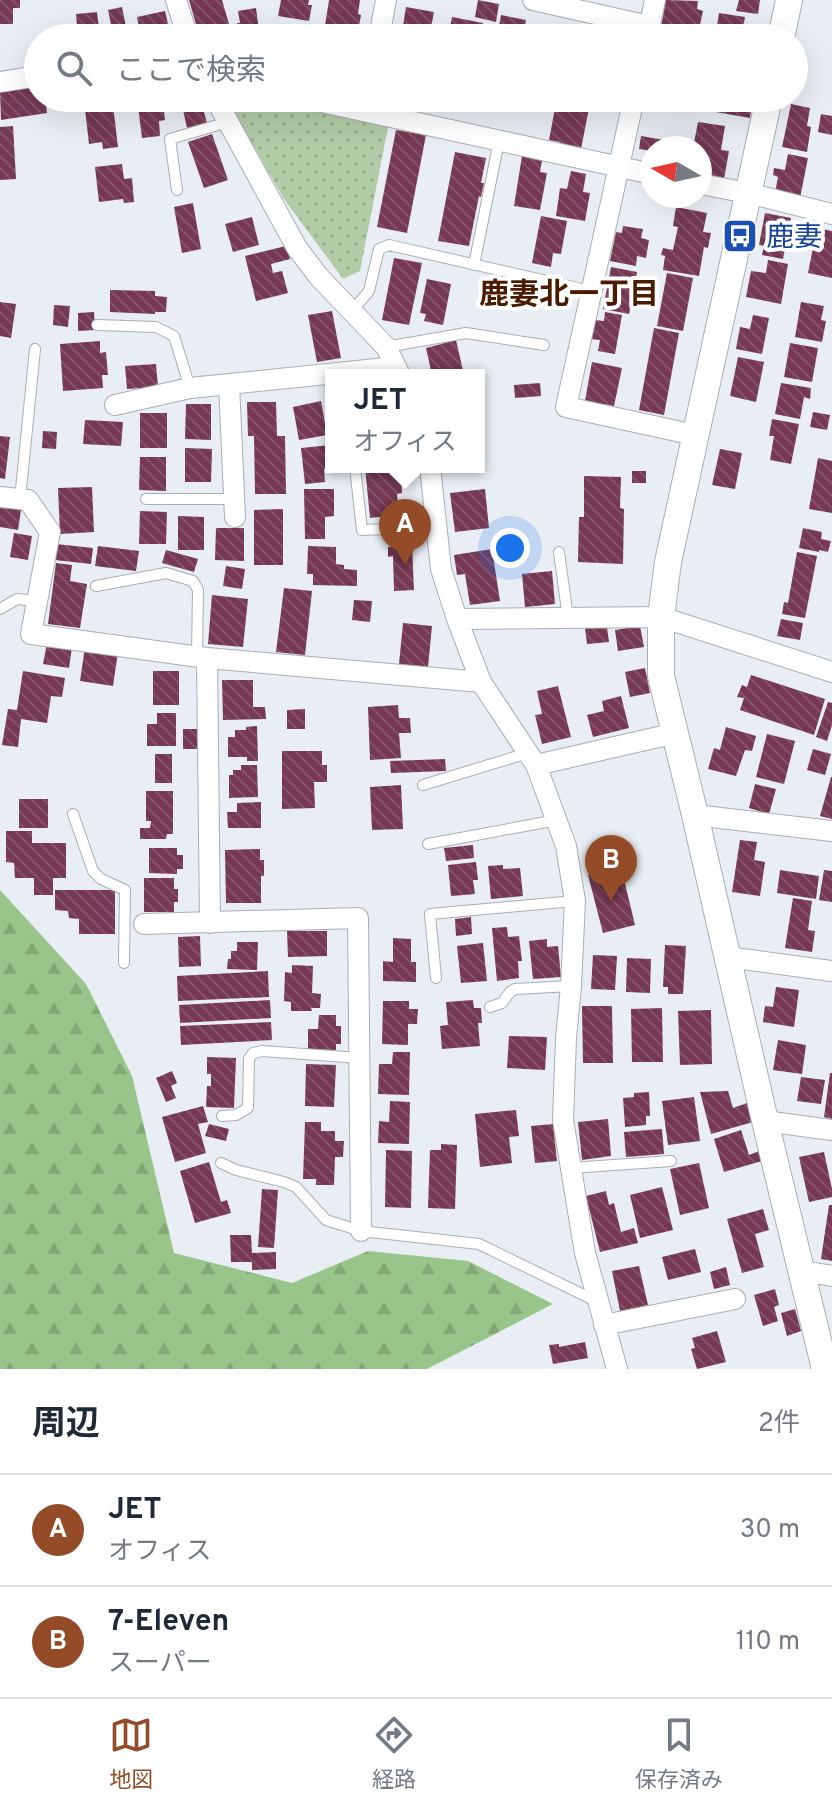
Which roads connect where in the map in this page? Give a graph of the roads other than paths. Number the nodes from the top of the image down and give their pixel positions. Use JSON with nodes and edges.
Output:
{"nodes":[{"id":1,"x":176,"y":0,"type":"edge"},
{"id":2,"x":386,"y":0,"type":"edge"},
{"id":3,"x":533,"y":0,"type":"edge"},
{"id":4,"x":655,"y":0,"type":"edge"},
{"id":5,"x":789,"y":0,"type":"edge"},
{"id":6,"x":184,"y":24,"type":"edge"},
{"id":7,"x":382,"y":24,"type":"edge"},
{"id":8,"x":619,"y":24,"type":"edge"},
{"id":9,"x":650,"y":24,"type":"edge"},
{"id":10,"x":784,"y":24,"type":"edge"},
{"id":11,"x":24,"y":78,"type":"edge"},
{"id":12,"x":0,"y":82,"type":"edge"},
{"id":13,"x":223,"y":112,"type":"edge"},
{"id":14,"x":392,"y":112,"type":"edge"},
{"id":15,"x":631,"y":112,"type":"edge"},
{"id":16,"x":766,"y":112,"type":"edge"},
{"id":17,"x":228,"y":122,"type":"junction"},
{"id":18,"x":499,"y":141,"type":"junction"},
{"id":19,"x":618,"y":167,"type":"junction"},
{"id":20,"x":640,"y":172,"type":"edge"},
{"id":21,"x":712,"y":186,"type":"edge"},
{"id":22,"x":177,"y":190,"type":"dead end"},
{"id":23,"x":748,"y":193,"type":"junction"},
{"id":24,"x":832,"y":214,"type":"edge"},
{"id":25,"x":474,"y":265,"type":"junction"},
{"id":26,"x":591,"y":291,"type":"junction"},
{"id":27,"x":352,"y":311,"type":"junction"},
{"id":28,"x":97,"y":325,"type":"dead end"},
{"id":29,"x":544,"y":345,"type":"dead end"},
{"id":30,"x":386,"y":347,"type":"junction"},
{"id":31,"x":35,"y":349,"type":"dead end"},
{"id":32,"x":397,"y":369,"type":"edge"},
{"id":33,"x":325,"y":377,"type":"edge"},
{"id":34,"x":229,"y":384,"type":"junction"},
{"id":35,"x":190,"y":388,"type":"junction"},
{"id":36,"x":115,"y":405,"type":"dead end"},
{"id":37,"x":695,"y":435,"type":"junction"},
{"id":38,"x":356,"y":473,"type":"edge"},
{"id":39,"x":431,"y":473,"type":"edge"},
{"id":40,"x":10,"y":498,"type":"edge"},
{"id":41,"x":146,"y":499,"type":"dead end"},
{"id":42,"x":235,"y":508,"type":"joint"},
{"id":43,"x":436,"y":527,"type":"junction"},
{"id":44,"x":559,"y":552,"type":"dead end"},
{"id":45,"x":96,"y":586,"type":"dead end"},
{"id":46,"x":37,"y":601,"type":"junction"},
{"id":47,"x":0,"y":609,"type":"edge"},
{"id":48,"x":661,"y":617,"type":"junction"},
{"id":49,"x":568,"y":618,"type":"junction"},
{"id":50,"x":457,"y":619,"type":"junction"},
{"id":51,"x":202,"y":658,"type":"junction"},
{"id":52,"x":832,"y":672,"type":"edge"},
{"id":53,"x":481,"y":682,"type":"junction"},
{"id":54,"x":676,"y":733,"type":"junction"},
{"id":55,"x":532,"y":759,"type":"junction"},
{"id":56,"x":423,"y":785,"type":"dead end"},
{"id":57,"x":73,"y":814,"type":"dead end"},
{"id":58,"x":695,"y":815,"type":"junction"},
{"id":59,"x":557,"y":820,"type":"junction"},
{"id":60,"x":832,"y":831,"type":"edge"},
{"id":61,"x":428,"y":844,"type":"dead end"},
{"id":62,"x":575,"y":901,"type":"junction"},
{"id":63,"x":210,"y":923,"type":"junction"},
{"id":64,"x":134,"y":925,"type":"junction"},
{"id":65,"x":727,"y":957,"type":"junction"},
{"id":66,"x":124,"y":963,"type":"dead end"},
{"id":67,"x":832,"y":971,"type":"edge"},
{"id":68,"x":436,"y":978,"type":"dead end"},
{"id":69,"x":571,"y":986,"type":"junction"},
{"id":70,"x":490,"y":1007,"type":"dead end"},
{"id":71,"x":360,"y":1058,"type":"junction"},
{"id":72,"x":222,"y":1116,"type":"dead end"},
{"id":73,"x":765,"y":1121,"type":"junction"},
{"id":74,"x":832,"y":1130,"type":"edge"},
{"id":75,"x":671,"y":1161,"type":"dead end"},
{"id":76,"x":221,"y":1163,"type":"dead end"},
{"id":77,"x":571,"y":1168,"type":"junction"},
{"id":78,"x":361,"y":1231,"type":"junction"},
{"id":79,"x":802,"y":1271,"type":"junction"},
{"id":80,"x":832,"y":1276,"type":"edge"},
{"id":81,"x":735,"y":1299,"type":"dead end"},
{"id":82,"x":598,"y":1302,"type":"junction"},
{"id":83,"x":604,"y":1325,"type":"junction"},
{"id":84,"x":617,"y":1369,"type":"edge"},
{"id":85,"x":825,"y":1369,"type":"edge"}],
"edges":[{"from":1,"to":6,"type":"street"},
{"from":2,"to":7,"type":"street"},
{"from":3,"to":8,"type":"street"},
{"from":4,"to":9,"type":"street"},
{"from":5,"to":10,"type":"street"},
{"from":11,"to":12,"type":"street"},
{"from":13,"to":17,"type":"street"},
{"from":14,"to":18,"type":"street"},
{"from":15,"to":19,"type":"street"},
{"from":16,"to":23,"type":"street"},
{"from":17,"to":22,"type":"lane"},
{"from":17,"to":27,"type":"street"},
{"from":18,"to":19,"type":"street"},
{"from":18,"to":25,"type":"lane"},
{"from":19,"to":20,"type":"street"},
{"from":19,"to":26,"type":"street"},
{"from":21,"to":23,"type":"street"},
{"from":23,"to":24,"type":"street"},
{"from":23,"to":37,"type":"street"},
{"from":25,"to":26,"type":"lane"},
{"from":25,"to":27,"type":"lane"},
{"from":26,"to":37,"type":"street"},
{"from":27,"to":30,"type":"street"},
{"from":28,"to":35,"type":"lane"},
{"from":29,"to":30,"type":"lane"},
{"from":30,"to":32,"type":"street"},
{"from":31,"to":40,"type":"lane"},
{"from":33,"to":34,"type":"street"},
{"from":34,"to":35,"type":"street"},
{"from":34,"to":42,"type":"street"},
{"from":35,"to":36,"type":"street"},
{"from":37,"to":48,"type":"street"},
{"from":38,"to":43,"type":"lane"},
{"from":39,"to":43,"type":"street"},
{"from":40,"to":46,"type":"street"},
{"from":41,"to":42,"type":"lane"},
{"from":43,"to":50,"type":"street"},
{"from":44,"to":49,"type":"lane"},
{"from":45,"to":51,"type":"lane"},
{"from":46,"to":47,"type":"lane"},
{"from":46,"to":51,"type":"street"},
{"from":48,"to":49,"type":"street"},
{"from":48,"to":52,"type":"street"},
{"from":48,"to":54,"type":"street"},
{"from":49,"to":50,"type":"street"},
{"from":50,"to":53,"type":"street"},
{"from":51,"to":53,"type":"street"},
{"from":51,"to":63,"type":"street"},
{"from":53,"to":55,"type":"street"},
{"from":54,"to":55,"type":"street"},
{"from":54,"to":58,"type":"street"},
{"from":55,"to":56,"type":"lane"},
{"from":55,"to":59,"type":"street"},
{"from":57,"to":64,"type":"lane"},
{"from":58,"to":60,"type":"street"},
{"from":58,"to":65,"type":"street"},
{"from":59,"to":61,"type":"lane"},
{"from":59,"to":62,"type":"street"},
{"from":62,"to":68,"type":"lane"},
{"from":62,"to":69,"type":"street"},
{"from":63,"to":64,"type":"street"},
{"from":63,"to":71,"type":"street"},
{"from":64,"to":66,"type":"lane"},
{"from":65,"to":67,"type":"street"},
{"from":65,"to":73,"type":"street"},
{"from":69,"to":70,"type":"lane"},
{"from":69,"to":77,"type":"street"},
{"from":71,"to":72,"type":"lane"},
{"from":71,"to":78,"type":"street"},
{"from":73,"to":74,"type":"street"},
{"from":73,"to":79,"type":"street"},
{"from":75,"to":77,"type":"lane"},
{"from":76,"to":78,"type":"lane"},
{"from":77,"to":82,"type":"street"},
{"from":78,"to":82,"type":"lane"},
{"from":79,"to":80,"type":"street"},
{"from":79,"to":85,"type":"street"},
{"from":81,"to":83,"type":"street"},
{"from":82,"to":83,"type":"street"},
{"from":83,"to":84,"type":"street"}]}
